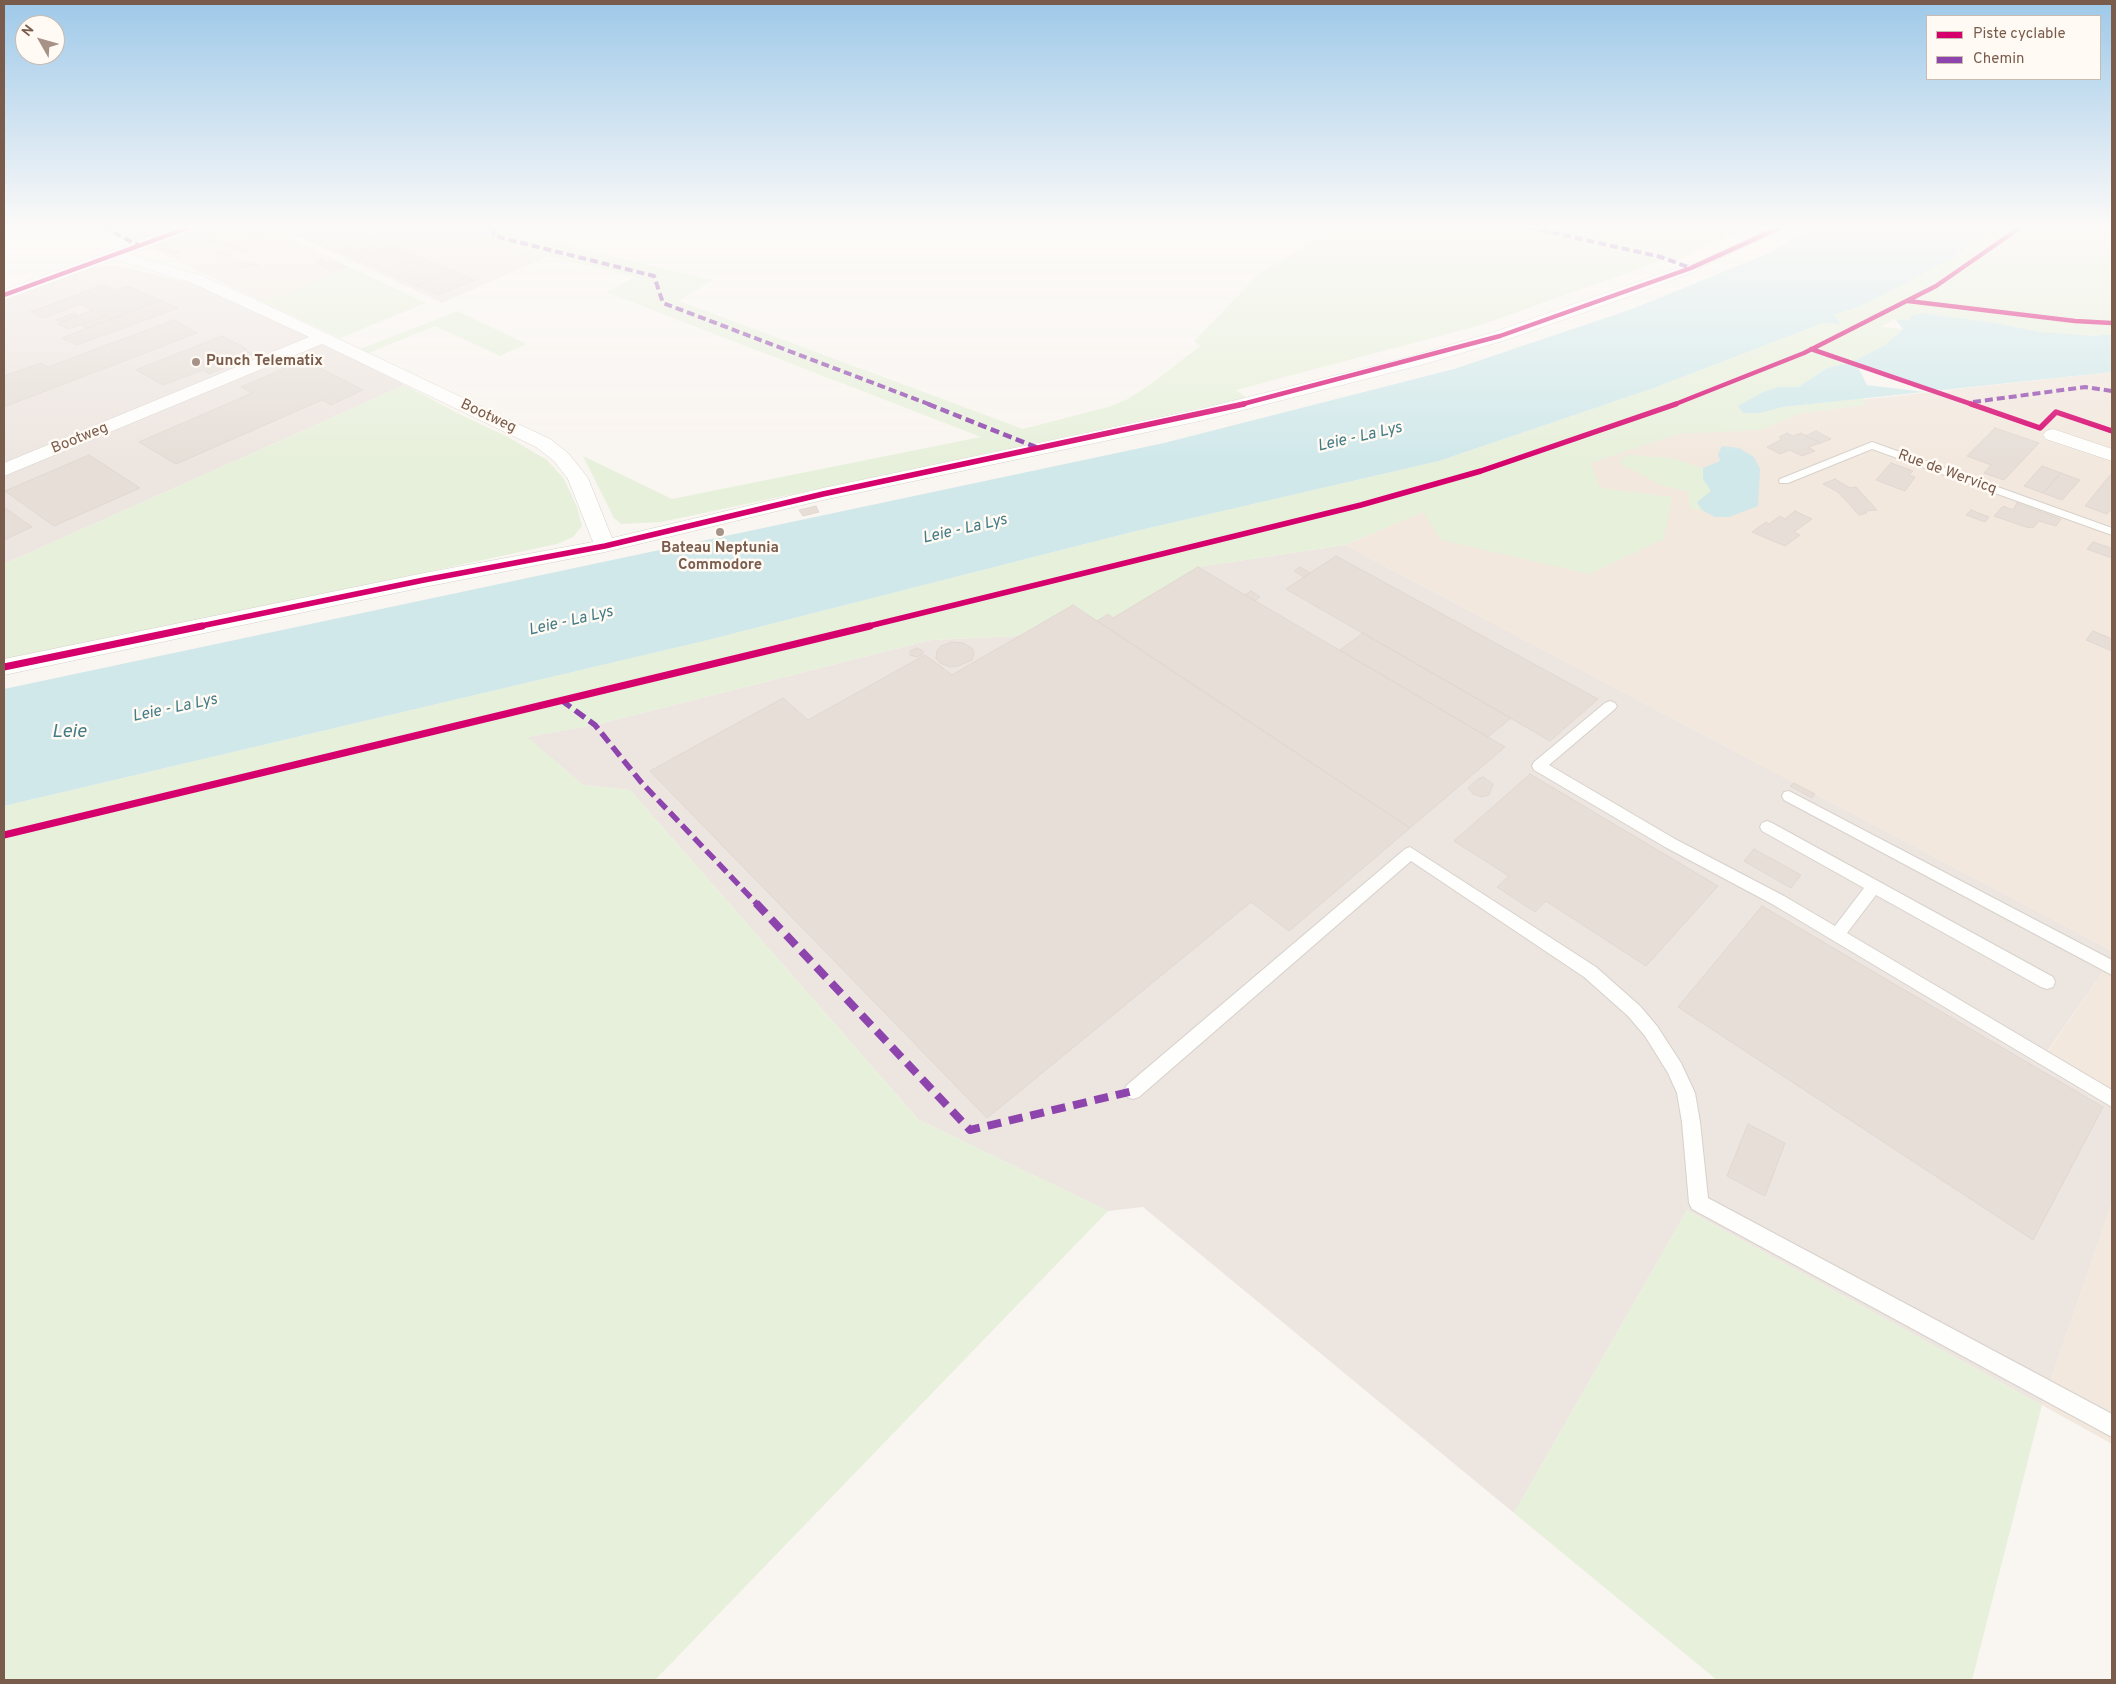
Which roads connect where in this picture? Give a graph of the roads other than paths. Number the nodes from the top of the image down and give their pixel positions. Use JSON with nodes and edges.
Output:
{"nodes":[{"id":1,"x":255,"y":306,"type":"edge"},
{"id":2,"x":1589,"y":306,"type":"edge"},
{"id":3,"x":322,"y":338,"type":"junction"},
{"id":4,"x":2053,"y":435,"type":"dead end"},
{"id":5,"x":2112,"y":455,"type":"edge"},
{"id":6,"x":4,"y":470,"type":"edge"},
{"id":7,"x":1784,"y":481,"type":"dead end"},
{"id":8,"x":2112,"y":532,"type":"edge"},
{"id":9,"x":605,"y":546,"type":"junction"},
{"id":10,"x":4,"y":667,"type":"edge"},
{"id":11,"x":1610,"y":706,"type":"dead end"},
{"id":12,"x":1789,"y":796,"type":"dead end"},
{"id":13,"x":1767,"y":827,"type":"dead end"},
{"id":14,"x":1874,"y":886,"type":"junction"},
{"id":15,"x":1837,"y":935,"type":"junction"},
{"id":16,"x":2112,"y":968,"type":"edge"},
{"id":17,"x":2047,"y":982,"type":"dead end"},
{"id":18,"x":1133,"y":1091,"type":"dead end"},
{"id":19,"x":2112,"y":1099,"type":"edge"},
{"id":20,"x":2112,"y":1426,"type":"edge"}],
"edges":[{"from":1,"to":3,"type":"street","name":"Bootweg"},
{"from":2,"to":9,"type":"street"},
{"from":3,"to":6,"type":"street","name":"Bootweg"},
{"from":3,"to":9,"type":"street","name":"Bootweg"},
{"from":4,"to":5,"type":"street"},
{"from":7,"to":8,"type":"lane","name":"Rue de Wervicq"},
{"from":9,"to":10,"type":"street"},
{"from":11,"to":15,"type":"lane"},
{"from":12,"to":16,"type":"lane"},
{"from":13,"to":14,"type":"lane"},
{"from":14,"to":15,"type":"lane"},
{"from":14,"to":17,"type":"lane"},
{"from":15,"to":19,"type":"lane"},
{"from":18,"to":20,"type":"lane"}]}
